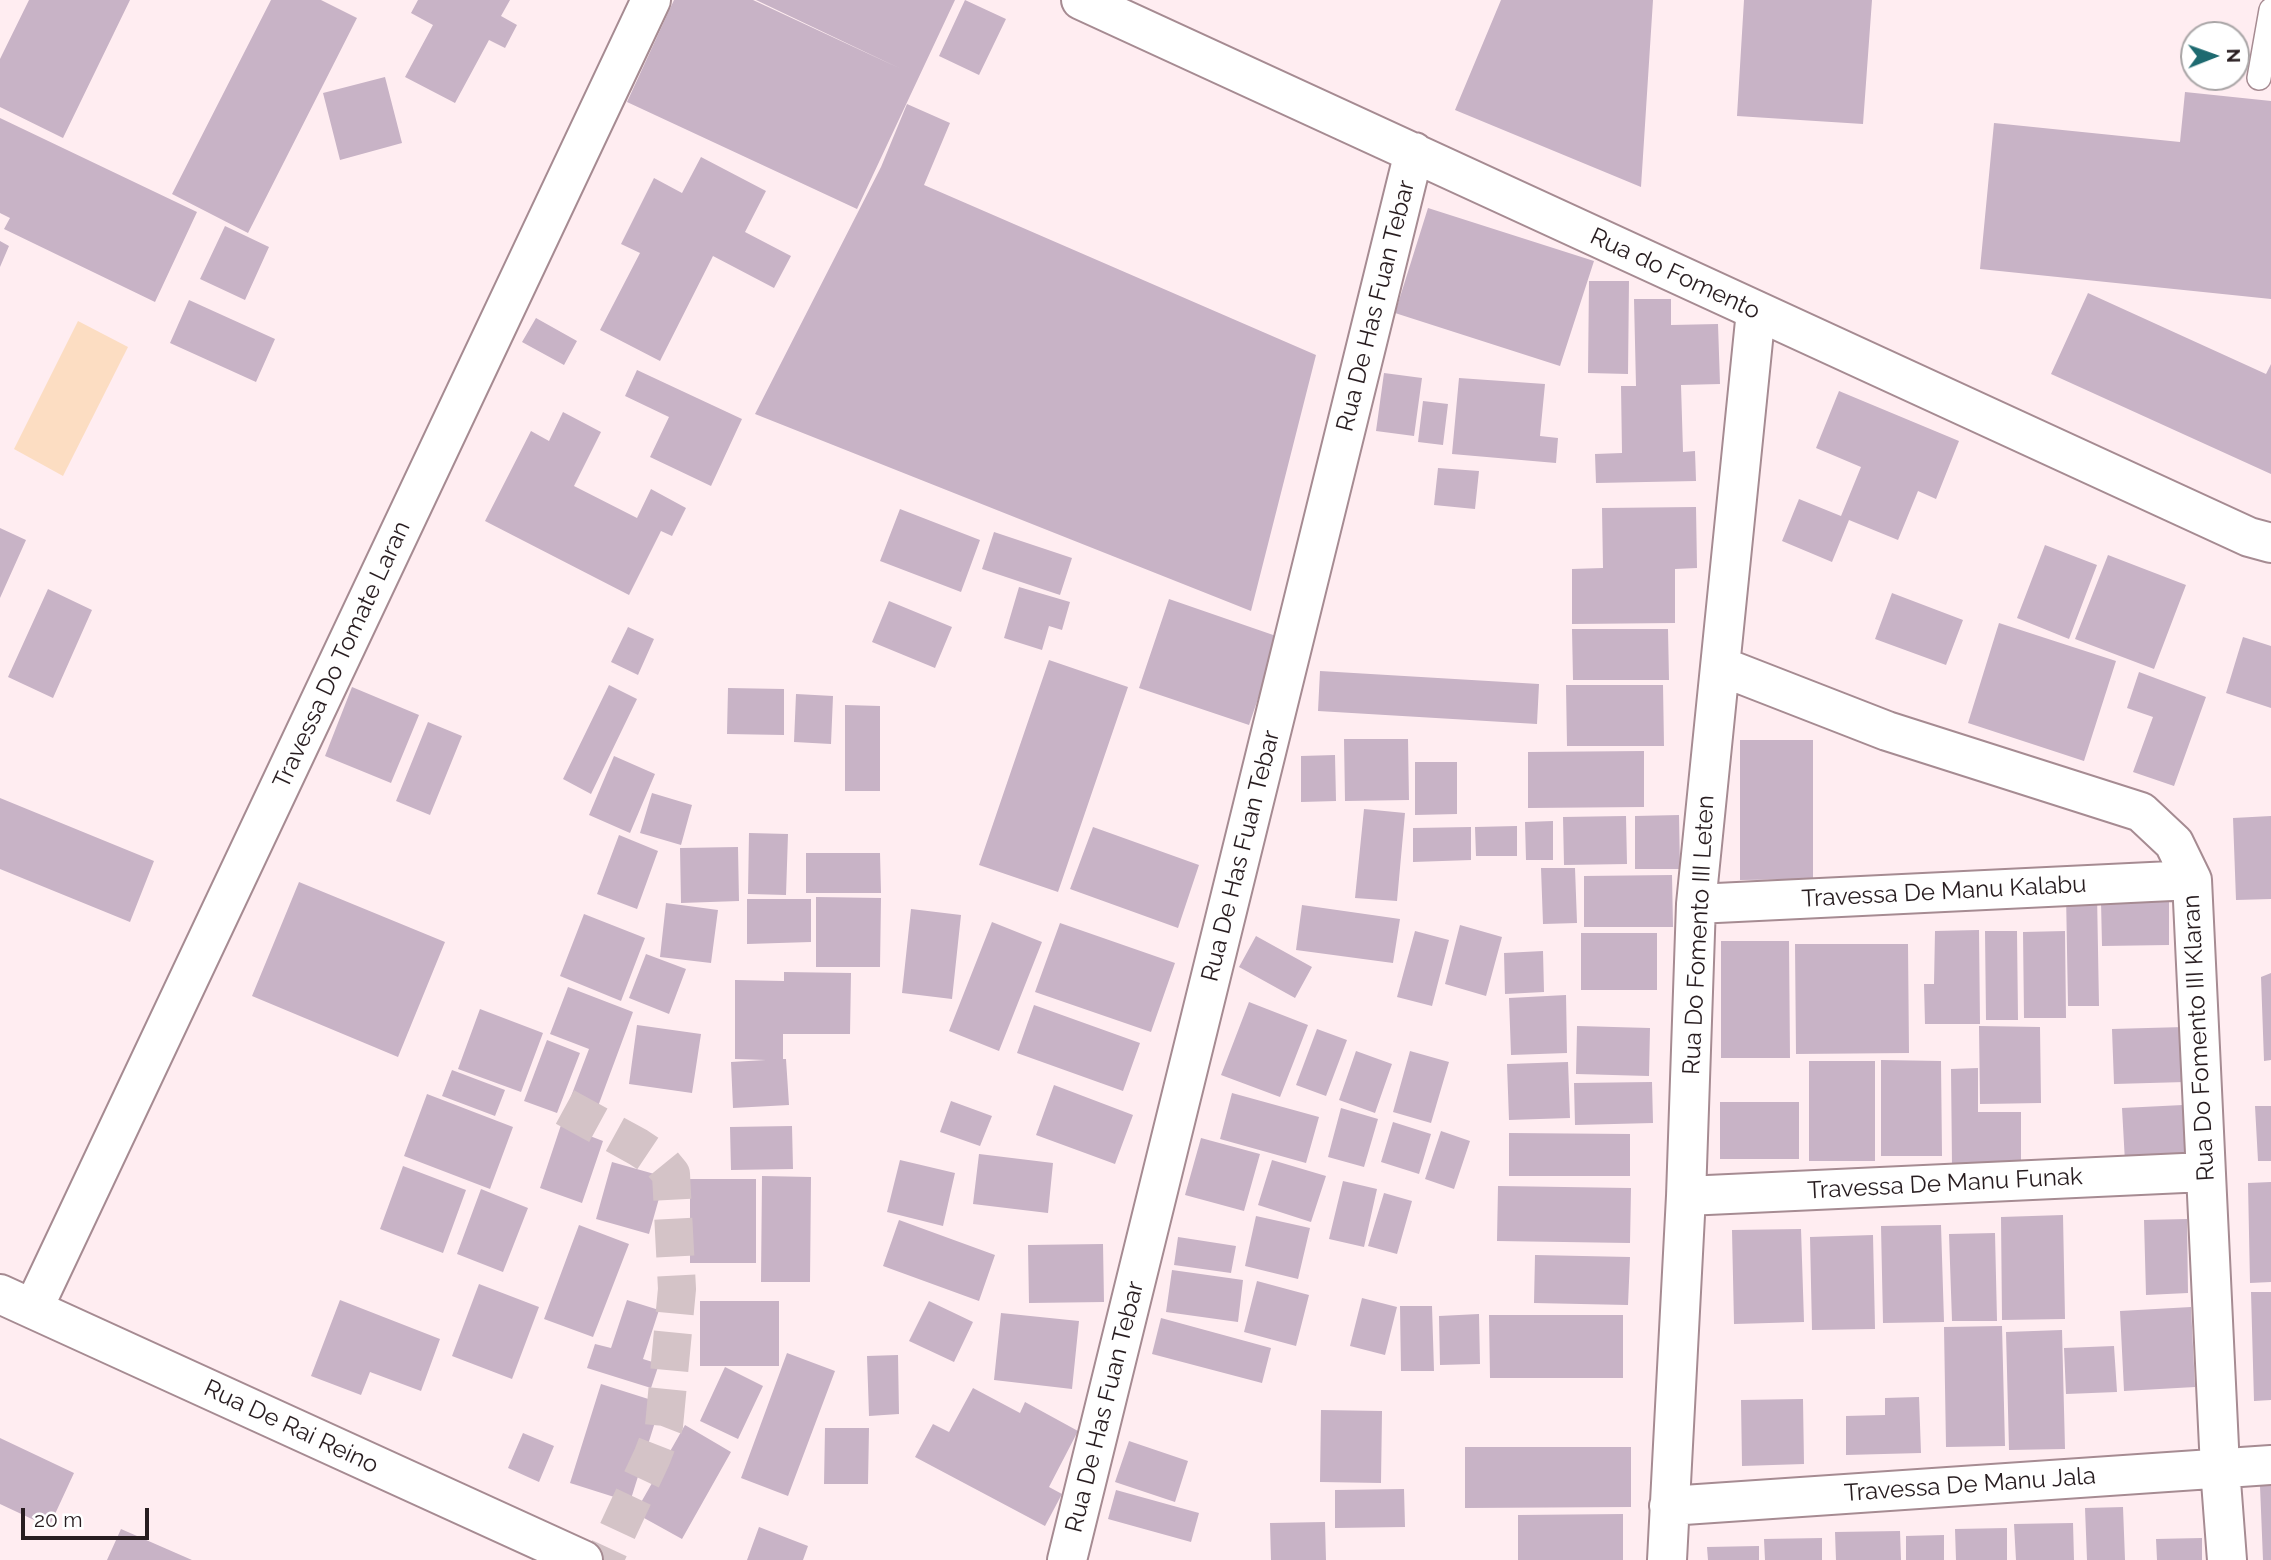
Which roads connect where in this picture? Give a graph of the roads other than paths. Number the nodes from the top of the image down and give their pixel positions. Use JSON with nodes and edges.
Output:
{"nodes":[{"id":1,"x":651,"y":0,"type":"edge"},
{"id":2,"x":1081,"y":0,"type":"edge"},
{"id":3,"x":2271,"y":10,"type":"edge"},
{"id":4,"x":2259,"y":78,"type":"dead end"},
{"id":5,"x":1414,"y":152,"type":"junction"},
{"id":6,"x":1756,"y":311,"type":"junction"},
{"id":7,"x":2271,"y":543,"type":"edge"},
{"id":8,"x":1720,"y":666,"type":"junction"},
{"id":9,"x":2192,"y":880,"type":"junction"},
{"id":10,"x":1696,"y":904,"type":"junction"},
{"id":11,"x":2205,"y":1172,"type":"junction"},
{"id":12,"x":1686,"y":1196,"type":"junction"},
{"id":13,"x":17,"y":1302,"type":"edge"},
{"id":14,"x":2271,"y":1465,"type":"edge"},
{"id":15,"x":2220,"y":1468,"type":"junction"},
{"id":16,"x":1668,"y":1506,"type":"junction"},
{"id":17,"x":583,"y":1560,"type":"edge"},
{"id":18,"x":1068,"y":1560,"type":"edge"},
{"id":19,"x":1667,"y":1560,"type":"edge"},
{"id":20,"x":2227,"y":1560,"type":"edge"}],
"edges":[{"from":1,"to":13,"type":"street","name":"Travessa Do Tomate Laran"},
{"from":2,"to":5,"type":"street","name":"Rua do Fomento"},
{"from":3,"to":4,"type":"lane"},
{"from":5,"to":6,"type":"street","name":"Rua do Fomento"},
{"from":5,"to":18,"type":"street","name":"Rua De Has Fuan Tebar"},
{"from":6,"to":7,"type":"street","name":"Rua do Fomento"},
{"from":6,"to":8,"type":"street","name":"Rua Do Fomento III Leten"},
{"from":8,"to":9,"type":"street","name":"Rua Do Fomento III Klaran"},
{"from":8,"to":10,"type":"street","name":"Rua Do Fomento III Leten"},
{"from":9,"to":10,"type":"street","name":"Travessa De Manu Kalabu"},
{"from":9,"to":11,"type":"street","name":"Rua Do Fomento III Klaran"},
{"from":10,"to":12,"type":"street","name":"Rua Do Fomento III Leten"},
{"from":11,"to":12,"type":"street","name":"Travessa De Manu Funak"},
{"from":11,"to":15,"type":"street","name":"Rua Do Fomento III Klaran"},
{"from":12,"to":16,"type":"street","name":"Rua Do Fomento III Leten"},
{"from":13,"to":17,"type":"street","name":"Rua De Rai Reino"},
{"from":14,"to":15,"type":"street","name":"Travessa De Manu Jala"},
{"from":15,"to":16,"type":"street","name":"Travessa De Manu Jala"},
{"from":15,"to":20,"type":"street","name":"Rua Do Fomento III Klaran"},
{"from":16,"to":19,"type":"street","name":"Rua Do Fomento III Leten"}]}
